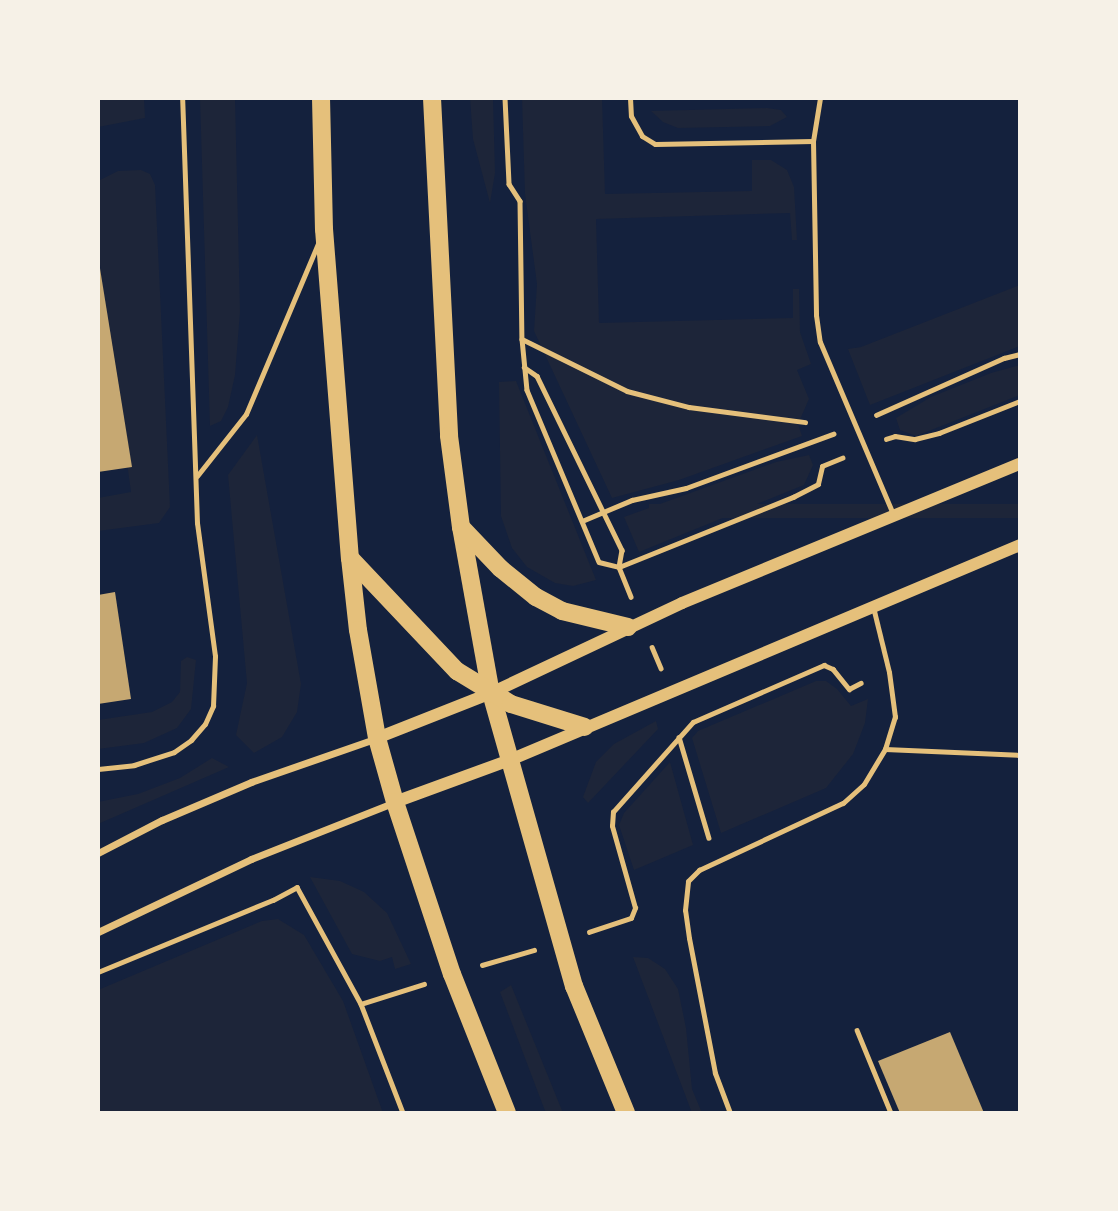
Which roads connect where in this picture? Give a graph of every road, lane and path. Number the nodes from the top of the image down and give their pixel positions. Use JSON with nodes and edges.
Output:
{"nodes":[{"id":1,"x":182,"y":98,"type":"edge"},
{"id":2,"x":321,"y":98,"type":"edge"},
{"id":3,"x":432,"y":98,"type":"edge"},
{"id":4,"x":505,"y":98,"type":"edge"},
{"id":5,"x":630,"y":98,"type":"edge"},
{"id":6,"x":820,"y":98,"type":"edge"},
{"id":7,"x":813,"y":141,"type":"junction"},
{"id":8,"x":324,"y":229,"type":"junction"},
{"id":9,"x":522,"y":339,"type":"junction"},
{"id":10,"x":1020,"y":354,"type":"edge"},
{"id":11,"x":524,"y":367,"type":"junction"},
{"id":12,"x":1020,"y":401,"type":"edge"},
{"id":13,"x":872,"y":417,"type":"dead end"},
{"id":14,"x":805,"y":422,"type":"dead end"},
{"id":15,"x":835,"y":433,"type":"dead end"},
{"id":16,"x":885,"y":439,"type":"dead end"},
{"id":17,"x":847,"y":456,"type":"dead end"},
{"id":18,"x":1020,"y":464,"type":"edge"},
{"id":19,"x":197,"y":477,"type":"junction"},
{"id":20,"x":602,"y":512,"type":"junction"},
{"id":21,"x":893,"y":514,"type":"junction"},
{"id":22,"x":582,"y":521,"type":"junction"},
{"id":23,"x":461,"y":527,"type":"junction"},
{"id":24,"x":1020,"y":545,"type":"edge"},
{"id":25,"x":350,"y":558,"type":"junction"},
{"id":26,"x":619,"y":567,"type":"junction"},
{"id":27,"x":623,"y":577,"type":"dead end"},
{"id":28,"x":873,"y":607,"type":"junction"},
{"id":29,"x":628,"y":627,"type":"junction"},
{"id":30,"x":861,"y":683,"type":"dead end"},
{"id":31,"x":491,"y":693,"type":"junction"},
{"id":32,"x":585,"y":727,"type":"junction"},
{"id":33,"x":679,"y":737,"type":"junction"},
{"id":34,"x":377,"y":738,"type":"junction"},
{"id":35,"x":885,"y":750,"type":"junction"},
{"id":36,"x":1020,"y":755,"type":"edge"},
{"id":37,"x":510,"y":760,"type":"junction"},
{"id":38,"x":98,"y":769,"type":"edge"},
{"id":39,"x":395,"y":802,"type":"junction"},
{"id":40,"x":98,"y":853,"type":"edge"},
{"id":41,"x":716,"y":862,"type":"junction"},
{"id":42,"x":98,"y":932,"type":"edge"},
{"id":43,"x":561,"y":942,"type":"junction"},
{"id":44,"x":98,"y":972,"type":"edge"},
{"id":45,"x":452,"y":974,"type":"junction"},
{"id":46,"x":361,"y":1004,"type":"junction"},
{"id":47,"x":857,"y":1030,"type":"dead end"},
{"id":48,"x":403,"y":1113,"type":"edge"},
{"id":49,"x":507,"y":1113,"type":"edge"},
{"id":50,"x":626,"y":1113,"type":"edge"},
{"id":51,"x":730,"y":1113,"type":"edge"},
{"id":52,"x":891,"y":1113,"type":"edge"}],
"edges":[{"from":1,"to":19,"type":"lane"},
{"from":2,"to":8,"type":"main road"},
{"from":3,"to":23,"type":"main road"},
{"from":4,"to":9,"type":"path"},
{"from":5,"to":7,"type":"lane"},
{"from":6,"to":7,"type":"lane"},
{"from":7,"to":21,"type":"lane"},
{"from":8,"to":19,"type":"lane"},
{"from":8,"to":25,"type":"main road"},
{"from":9,"to":11,"type":"path"},
{"from":9,"to":14,"type":"path"},
{"from":10,"to":13,"type":"path"},
{"from":11,"to":20,"type":"path"},
{"from":11,"to":22,"type":"path"},
{"from":12,"to":16,"type":"path"},
{"from":15,"to":20,"type":"path"},
{"from":17,"to":26,"type":"path"},
{"from":18,"to":21,"type":"street"},
{"from":19,"to":38,"type":"lane"},
{"from":20,"to":22,"type":"path"},
{"from":20,"to":26,"type":"path"},
{"from":21,"to":29,"type":"street"},
{"from":22,"to":26,"type":"path"},
{"from":23,"to":29,"type":"main road"},
{"from":23,"to":31,"type":"main road"},
{"from":24,"to":28,"type":"street"},
{"from":25,"to":31,"type":"main road"},
{"from":25,"to":34,"type":"main road"},
{"from":26,"to":27,"type":"path"},
{"from":28,"to":32,"type":"street"},
{"from":28,"to":35,"type":"lane"},
{"from":29,"to":31,"type":"street"},
{"from":30,"to":33,"type":"path"},
{"from":31,"to":32,"type":"main road"},
{"from":31,"to":34,"type":"street"},
{"from":31,"to":37,"type":"main road"},
{"from":32,"to":37,"type":"street"},
{"from":33,"to":41,"type":"path"},
{"from":33,"to":43,"type":"path"},
{"from":34,"to":39,"type":"main road"},
{"from":34,"to":40,"type":"street"},
{"from":35,"to":36,"type":"lane"},
{"from":35,"to":41,"type":"lane"},
{"from":37,"to":39,"type":"street"},
{"from":37,"to":43,"type":"main road"},
{"from":39,"to":42,"type":"street"},
{"from":39,"to":45,"type":"main road"},
{"from":41,"to":51,"type":"lane"},
{"from":43,"to":45,"type":"path"},
{"from":43,"to":50,"type":"main road"},
{"from":44,"to":46,"type":"path"},
{"from":45,"to":46,"type":"path"},
{"from":45,"to":49,"type":"main road"},
{"from":46,"to":48,"type":"path"},
{"from":47,"to":52,"type":"path"}]}
